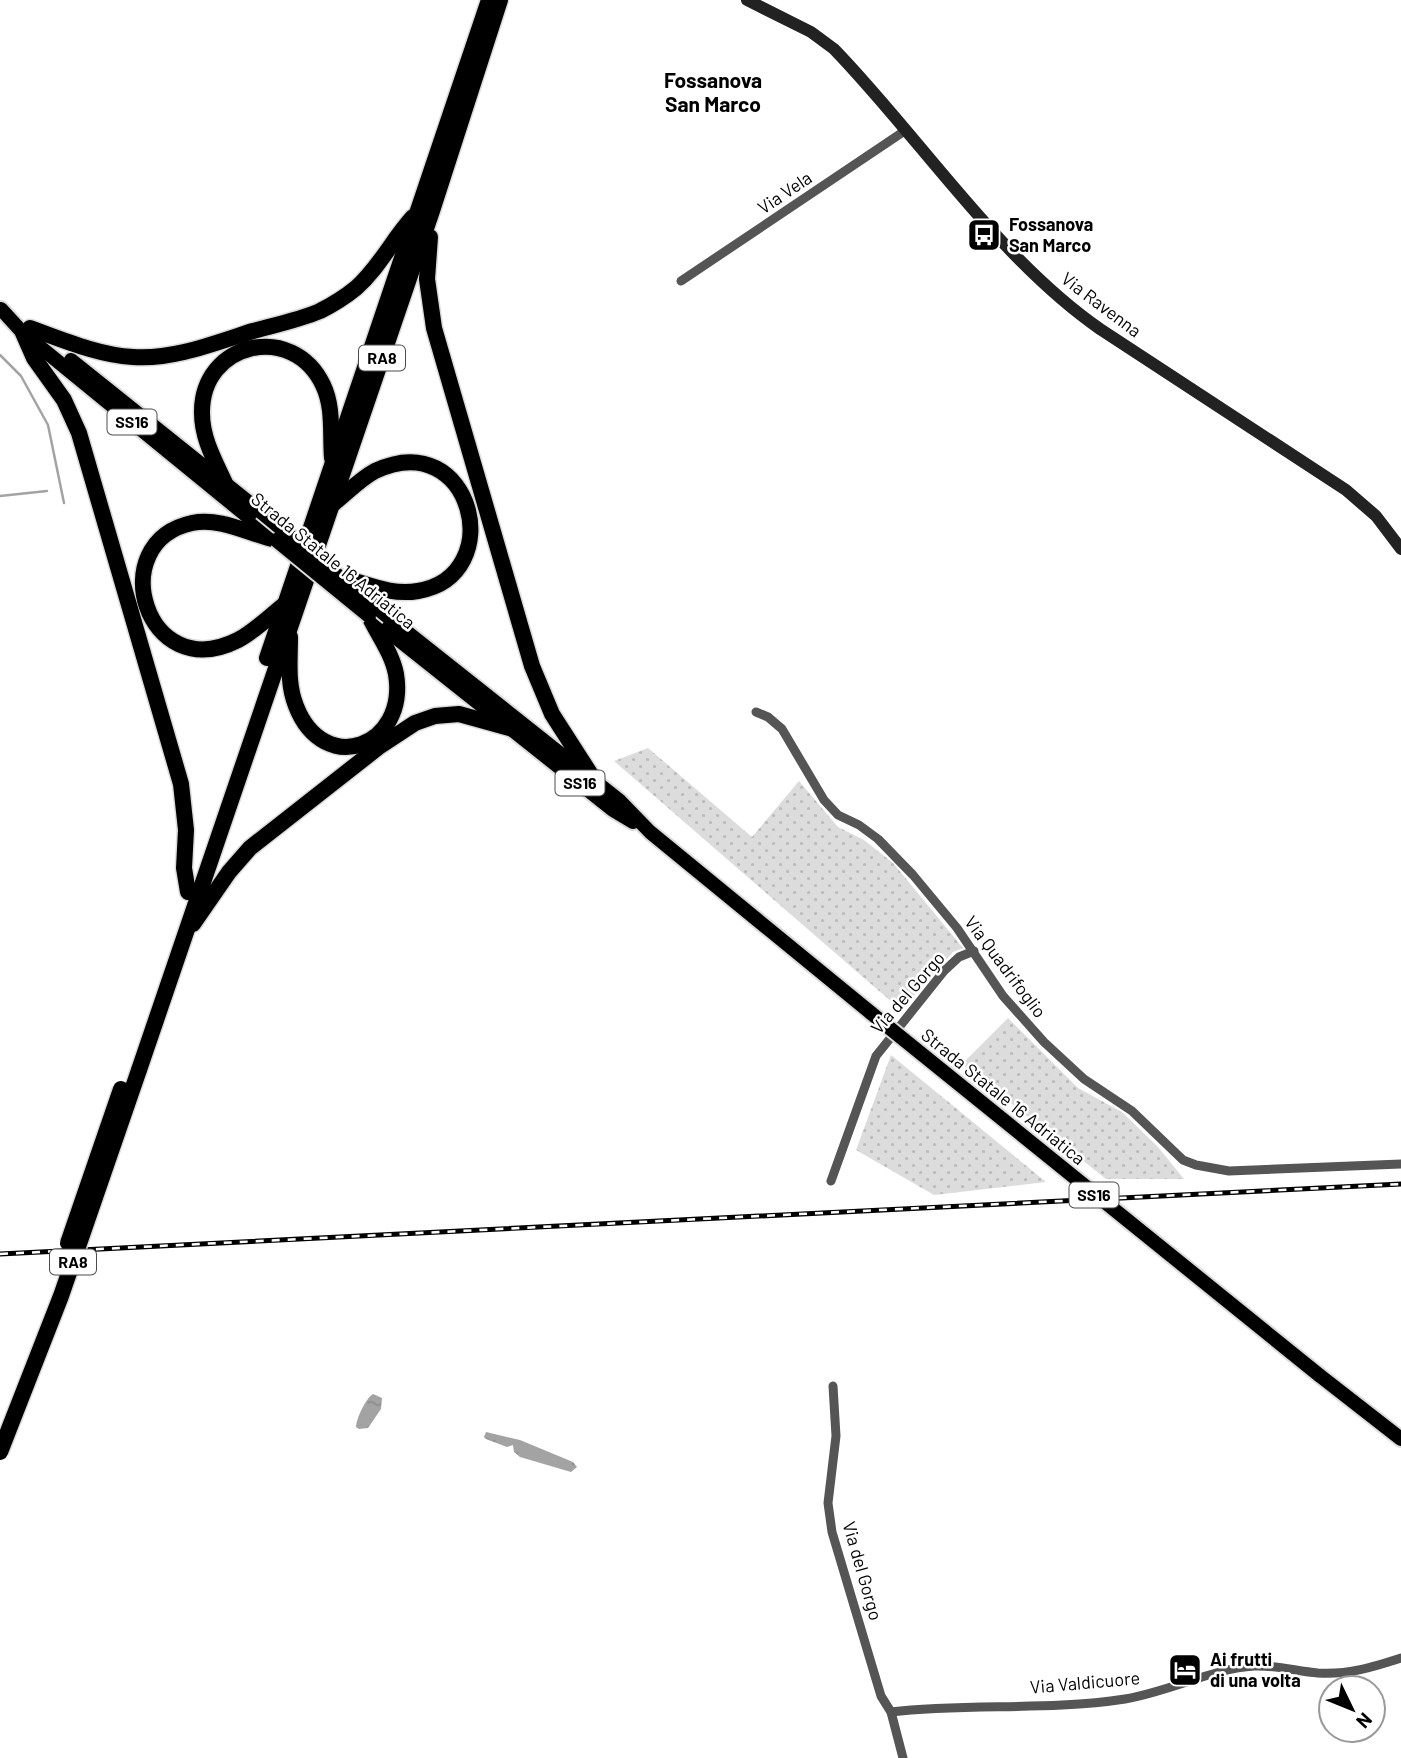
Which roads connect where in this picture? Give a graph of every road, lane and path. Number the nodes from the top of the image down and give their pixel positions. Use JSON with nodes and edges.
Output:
{"nodes":[{"id":1,"x":489,"y":0,"type":"edge"},
{"id":2,"x":500,"y":0,"type":"edge"},
{"id":3,"x":747,"y":0,"type":"edge"},
{"id":4,"x":906,"y":130,"type":"junction"},
{"id":5,"x":424,"y":212,"type":"junction"},
{"id":6,"x":681,"y":281,"type":"dead end"},
{"id":7,"x":1,"y":309,"type":"edge"},
{"id":8,"x":27,"y":331,"type":"junction"},
{"id":9,"x":333,"y":466,"type":"junction"},
{"id":10,"x":225,"y":484,"type":"junction"},
{"id":11,"x":243,"y":505,"type":"junction"},
{"id":12,"x":331,"y":506,"type":"junction"},
{"id":13,"x":276,"y":540,"type":"junction"},
{"id":14,"x":1401,"y":549,"type":"edge"},
{"id":15,"x":340,"y":577,"type":"junction"},
{"id":16,"x":285,"y":604,"type":"junction"},
{"id":17,"x":369,"y":616,"type":"joint"},
{"id":18,"x":290,"y":624,"type":"junction"},
{"id":19,"x":384,"y":628,"type":"junction"},
{"id":20,"x":756,"y":712,"type":"dead end"},
{"id":21,"x":513,"y":730,"type":"junction"},
{"id":22,"x":595,"y":781,"type":"junction"},
{"id":23,"x":650,"y":832,"type":"junction"},
{"id":24,"x":188,"y":892,"type":"junction"},
{"id":25,"x":185,"y":934,"type":"junction"},
{"id":26,"x":974,"y":951,"type":"junction"},
{"id":27,"x":133,"y":1069,"type":"junction"},
{"id":28,"x":1401,"y":1164,"type":"edge"},
{"id":29,"x":831,"y":1181,"type":"dead end"},
{"id":30,"x":833,"y":1385,"type":"dead end"},
{"id":31,"x":1376,"y":1419,"type":"junction"},
{"id":32,"x":0,"y":1424,"type":"edge"},
{"id":33,"x":1401,"y":1429,"type":"edge"},
{"id":34,"x":1401,"y":1439,"type":"edge"},
{"id":35,"x":0,"y":1452,"type":"edge"},
{"id":36,"x":1401,"y":1658,"type":"edge"},
{"id":37,"x":891,"y":1712,"type":"junction"},
{"id":38,"x":903,"y":1758,"type":"edge"}],
"edges":[{"from":1,"to":5,"type":"highway","number":"RA8"},
{"from":2,"to":5,"type":"highway","number":"RA8"},
{"from":3,"to":4,"type":"main road","name":"Via Ravenna"},
{"from":4,"to":6,"type":"street","name":"Via Vela"},
{"from":4,"to":14,"type":"main road","name":"Via Ravenna"},
{"from":5,"to":8,"type":"highway"},
{"from":5,"to":9,"type":"highway","number":"RA8"},
{"from":5,"to":12,"type":"highway","number":"RA8"},
{"from":5,"to":22,"type":"highway"},
{"from":7,"to":8,"type":"main road","name":"Strada Statale 16 Adriatica","number":"SS16"},
{"from":8,"to":10,"type":"main road","name":"Strada Statale 16 Adriatica","number":"SS16"},
{"from":8,"to":11,"type":"main road","name":"Strada Statale 16 Adriatica","number":"SS16"},
{"from":8,"to":24,"type":"highway"},
{"from":9,"to":10,"type":"highway"},
{"from":9,"to":16,"type":"highway","number":"RA8"},
{"from":10,"to":11,"type":"main road","name":"Strada Statale 16 Adriatica","number":"SS16"},
{"from":11,"to":13,"type":"main road","name":"Strada Statale 16 Adriatica","number":"SS16"},
{"from":11,"to":15,"type":"main road","name":"Strada Statale 16 Adriatica","number":"SS16","bridge":true},
{"from":12,"to":15,"type":"highway"},
{"from":12,"to":18,"type":"highway","number":"RA8"},
{"from":13,"to":16,"type":"highway"},
{"from":13,"to":17,"type":"main road","name":"Strada Statale 16 Adriatica","number":"SS16","bridge":true},
{"from":15,"to":19,"type":"main road","name":"Strada Statale 16 Adriatica","number":"SS16","bridge":true},
{"from":16,"to":24,"type":"highway","number":"RA8"},
{"from":17,"to":19,"type":"highway"},
{"from":18,"to":19,"type":"highway"},
{"from":18,"to":25,"type":"highway","number":"RA8"},
{"from":19,"to":21,"type":"main road","name":"Strada Statale 16 Adriatica","number":"SS16"},
{"from":19,"to":22,"type":"main road","name":"Strada Statale 16 Adriatica","number":"SS16"},
{"from":20,"to":26,"type":"street","name":"Via Quadrifoglio"},
{"from":21,"to":23,"type":"main road","name":"Strada Statale 16 Adriatica","number":"SS16"},
{"from":21,"to":25,"type":"highway"},
{"from":22,"to":23,"type":"main road","name":"Strada Statale 16 Adriatica","number":"SS16"},
{"from":23,"to":31,"type":"main road","name":"Strada Statale 16 Adriatica","number":"SS16","bridge":true},
{"from":24,"to":27,"type":"highway","number":"RA8"},
{"from":25,"to":27,"type":"highway","number":"RA8"},
{"from":26,"to":28,"type":"street","name":"Via Quadrifoglio"},
{"from":26,"to":29,"type":"street","name":"Via del Gorgo"},
{"from":27,"to":32,"type":"highway","number":"RA8","bridge":true},
{"from":27,"to":35,"type":"highway","number":"RA8","bridge":true},
{"from":30,"to":37,"type":"street","name":"Via del Gorgo"},
{"from":31,"to":33,"type":"main road"},
{"from":31,"to":34,"type":"main road","name":"Strada Statale 16 Adriatica","number":"SS16"},
{"from":36,"to":37,"type":"street","name":"Via Valdicuore"},
{"from":37,"to":38,"type":"street","name":"Via del Gorgo"}]}
